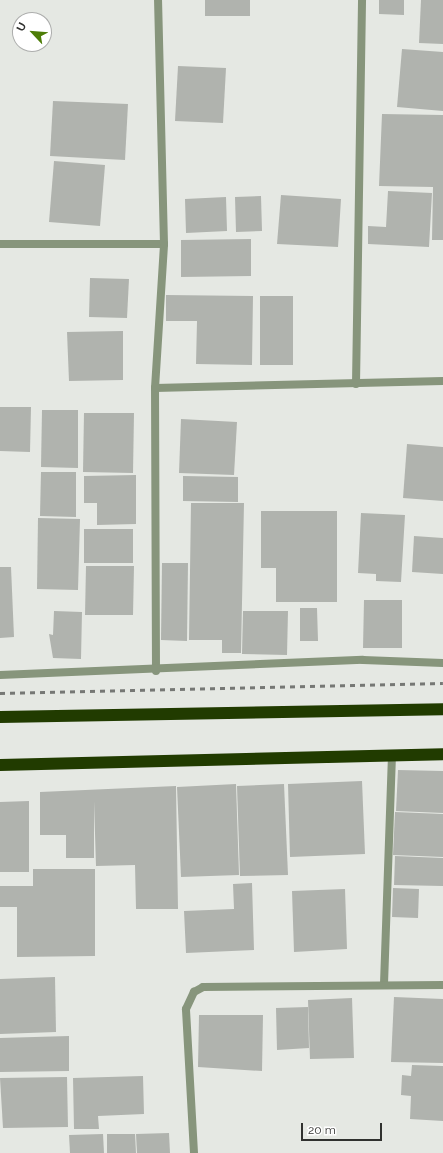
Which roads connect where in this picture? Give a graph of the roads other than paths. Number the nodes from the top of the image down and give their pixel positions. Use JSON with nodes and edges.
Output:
{"nodes":[{"id":1,"x":158,"y":0,"type":"edge"},
{"id":2,"x":362,"y":0,"type":"edge"},
{"id":3,"x":0,"y":244,"type":"edge"},
{"id":4,"x":164,"y":244,"type":"junction"},
{"id":5,"x":443,"y":381,"type":"edge"},
{"id":6,"x":356,"y":384,"type":"junction"},
{"id":7,"x":156,"y":388,"type":"junction"},
{"id":8,"x":443,"y":663,"type":"edge"},
{"id":9,"x":156,"y":671,"type":"junction"},
{"id":10,"x":0,"y":675,"type":"edge"},
{"id":11,"x":443,"y":709,"type":"edge"},
{"id":12,"x":0,"y":718,"type":"edge"},
{"id":13,"x":443,"y":754,"type":"edge"},
{"id":14,"x":392,"y":755,"type":"junction"},
{"id":15,"x":0,"y":765,"type":"edge"},
{"id":16,"x":384,"y":984,"type":"junction"},
{"id":17,"x":443,"y":985,"type":"edge"},
{"id":18,"x":194,"y":1153,"type":"edge"}],
"edges":[{"from":1,"to":4,"type":"street"},
{"from":2,"to":6,"type":"street"},
{"from":3,"to":4,"type":"street"},
{"from":4,"to":7,"type":"street"},
{"from":5,"to":6,"type":"street"},
{"from":6,"to":7,"type":"street"},
{"from":7,"to":9,"type":"street"},
{"from":8,"to":9,"type":"street"},
{"from":9,"to":10,"type":"street"},
{"from":11,"to":12,"type":"highway"},
{"from":13,"to":14,"type":"highway"},
{"from":14,"to":15,"type":"highway"},
{"from":14,"to":16,"type":"street"},
{"from":16,"to":17,"type":"street"},
{"from":16,"to":18,"type":"street"}]}
